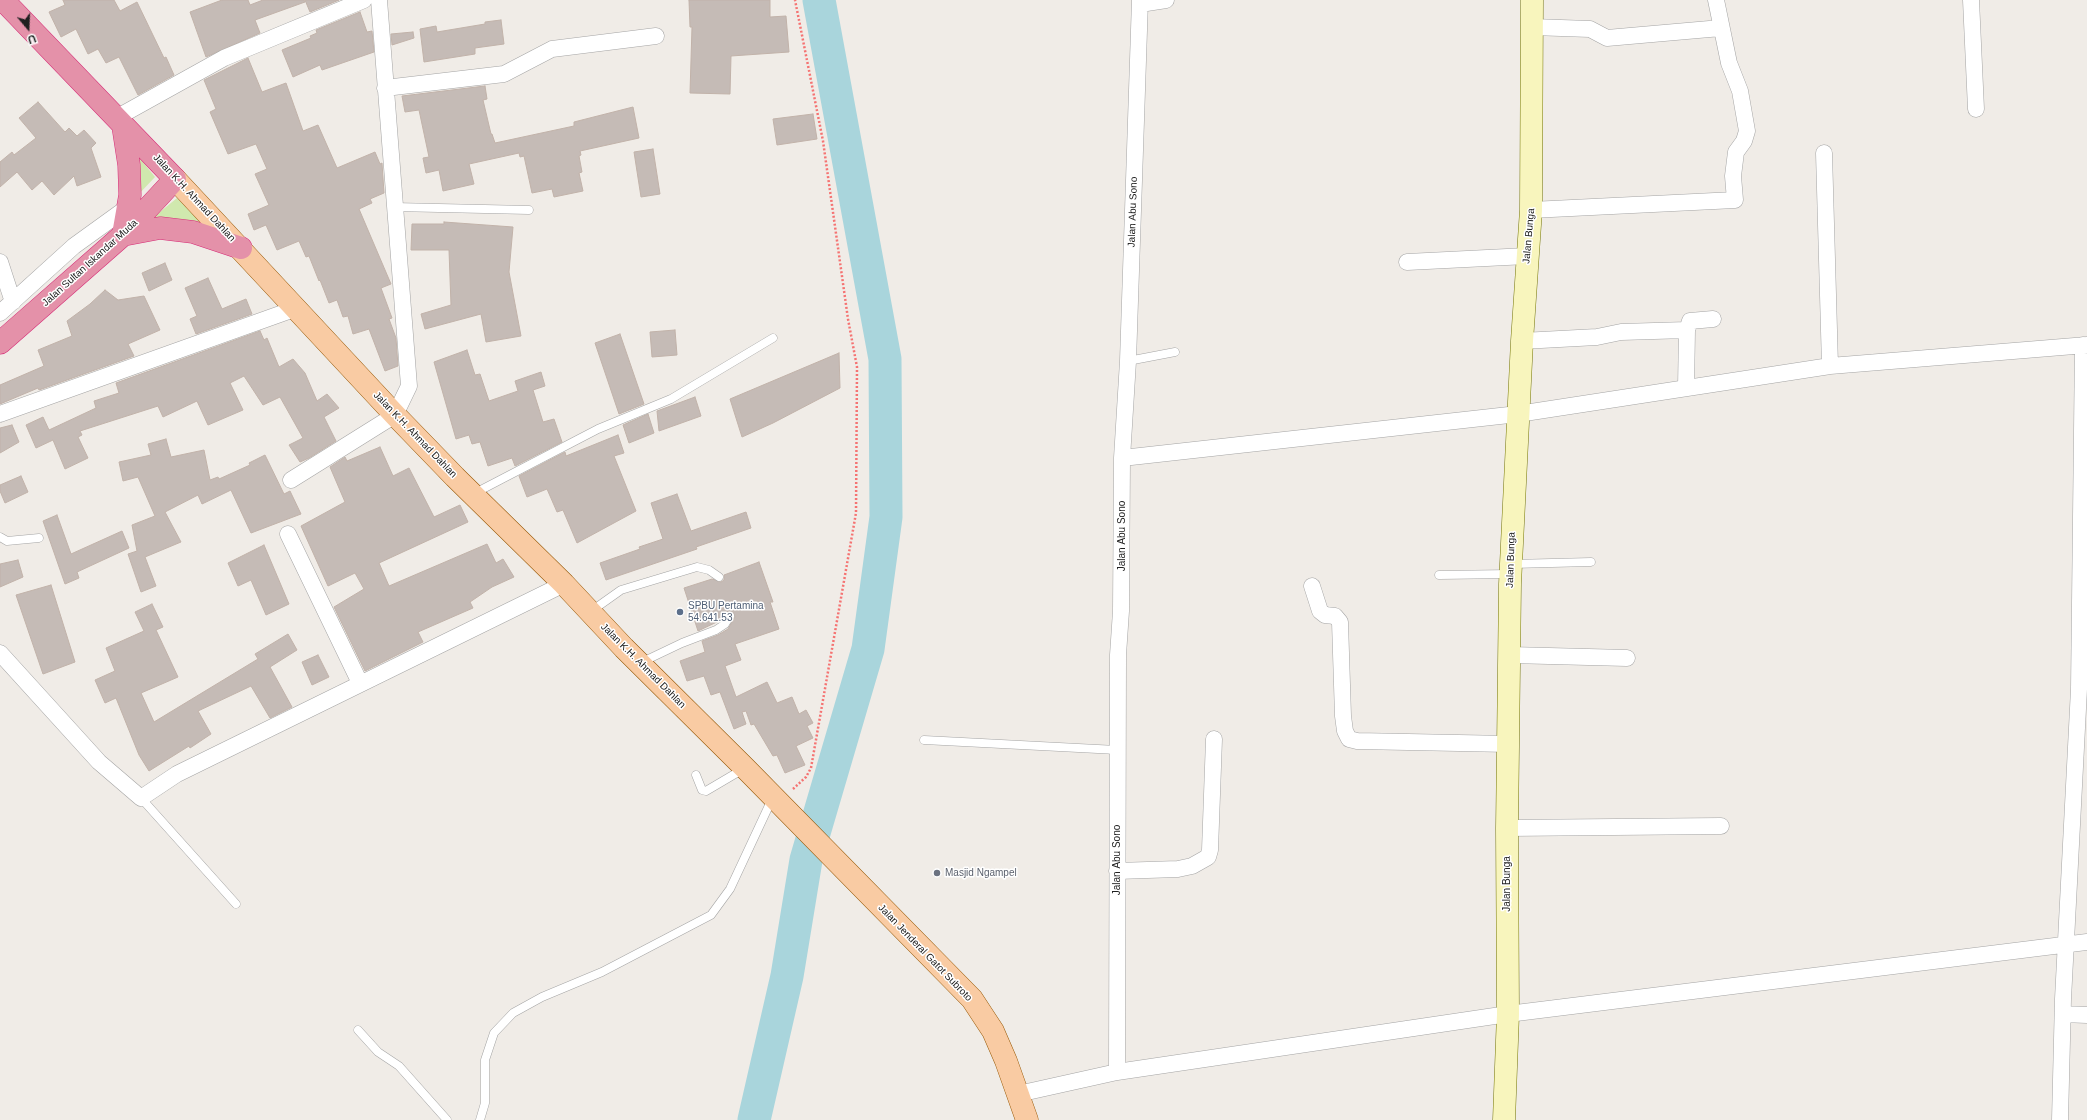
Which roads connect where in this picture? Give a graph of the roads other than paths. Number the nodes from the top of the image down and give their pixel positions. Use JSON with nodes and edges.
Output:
{"nodes":[{"id":1,"x":3,"y":0,"type":"edge"},
{"id":2,"x":364,"y":0,"type":"edge"},
{"id":3,"x":379,"y":0,"type":"edge"},
{"id":4,"x":1166,"y":0,"type":"edge"},
{"id":5,"x":1532,"y":0,"type":"edge"},
{"id":6,"x":1716,"y":0,"type":"edge"},
{"id":7,"x":1971,"y":0,"type":"edge"},
{"id":8,"x":1140,"y":2,"type":"edge"},
{"id":9,"x":1532,"y":27,"type":"junction"},
{"id":10,"x":1721,"y":28,"type":"junction"},
{"id":11,"x":656,"y":36,"type":"dead end"},
{"id":12,"x":385,"y":88,"type":"junction"},
{"id":13,"x":1976,"y":109,"type":"dead end"},
{"id":14,"x":120,"y":122,"type":"junction"},
{"id":15,"x":1824,"y":153,"type":"dead end"},
{"id":16,"x":175,"y":179,"type":"junction"},
{"id":17,"x":128,"y":207,"type":"junction"},
{"id":18,"x":394,"y":207,"type":"junction"},
{"id":19,"x":529,"y":210,"type":"dead end"},
{"id":20,"x":1531,"y":210,"type":"junction"},
{"id":21,"x":123,"y":235,"type":"junction"},
{"id":22,"x":241,"y":248,"type":"junction"},
{"id":23,"x":1527,"y":256,"type":"junction"},
{"id":24,"x":0,"y":262,"type":"edge"},
{"id":25,"x":1408,"y":262,"type":"dead end"},
{"id":26,"x":13,"y":302,"type":"junction"},
{"id":27,"x":297,"y":308,"type":"junction"},
{"id":28,"x":0,"y":313,"type":"edge"},
{"id":29,"x":1713,"y":319,"type":"dead end"},
{"id":30,"x":1687,"y":330,"type":"junction"},
{"id":31,"x":773,"y":338,"type":"dead end"},
{"id":32,"x":1522,"y":341,"type":"junction"},
{"id":33,"x":0,"y":343,"type":"edge"},
{"id":34,"x":2085,"y":345,"type":"edge"},
{"id":35,"x":1175,"y":352,"type":"dead end"},
{"id":36,"x":1128,"y":362,"type":"junction"},
{"id":37,"x":1830,"y":366,"type":"junction"},
{"id":38,"x":1686,"y":388,"type":"junction"},
{"id":39,"x":0,"y":414,"type":"edge"},
{"id":40,"x":1518,"y":414,"type":"junction"},
{"id":41,"x":395,"y":416,"type":"junction"},
{"id":42,"x":1122,"y":458,"type":"junction"},
{"id":43,"x":291,"y":480,"type":"dead end"},
{"id":44,"x":472,"y":495,"type":"junction"},
{"id":45,"x":288,"y":534,"type":"dead end"},
{"id":46,"x":0,"y":537,"type":"edge"},
{"id":47,"x":39,"y":538,"type":"dead end"},
{"id":48,"x":1591,"y":562,"type":"dead end"},
{"id":49,"x":1511,"y":569,"type":"junction"},
{"id":50,"x":1439,"y":575,"type":"dead end"},
{"id":51,"x":719,"y":577,"type":"dead end"},
{"id":52,"x":564,"y":584,"type":"junction"},
{"id":53,"x":1312,"y":586,"type":"dead end"},
{"id":54,"x":590,"y":612,"type":"junction"},
{"id":55,"x":730,"y":616,"type":"dead end"},
{"id":56,"x":0,"y":653,"type":"edge"},
{"id":57,"x":1510,"y":656,"type":"junction"},
{"id":58,"x":1627,"y":658,"type":"dead end"},
{"id":59,"x":640,"y":663,"type":"junction"},
{"id":60,"x":360,"y":683,"type":"junction"},
{"id":61,"x":1214,"y":739,"type":"dead end"},
{"id":62,"x":924,"y":740,"type":"dead end"},
{"id":63,"x":1509,"y":744,"type":"junction"},
{"id":64,"x":1117,"y":750,"type":"junction"},
{"id":65,"x":745,"y":768,"type":"junction"},
{"id":66,"x":696,"y":775,"type":"dead end"},
{"id":67,"x":141,"y":798,"type":"junction"},
{"id":68,"x":779,"y":802,"type":"junction"},
{"id":69,"x":1721,"y":826,"type":"dead end"},
{"id":70,"x":1507,"y":828,"type":"junction"},
{"id":71,"x":836,"y":861,"type":"joint"},
{"id":72,"x":1117,"y":871,"type":"junction"},
{"id":73,"x":236,"y":904,"type":"dead end"},
{"id":74,"x":2087,"y":942,"type":"edge"},
{"id":75,"x":2065,"y":945,"type":"junction"},
{"id":76,"x":1508,"y":1014,"type":"junction"},
{"id":77,"x":2062,"y":1014,"type":"junction"},
{"id":78,"x":2087,"y":1015,"type":"edge"},
{"id":79,"x":358,"y":1030,"type":"dead end"},
{"id":80,"x":1117,"y":1072,"type":"junction"},
{"id":81,"x":1018,"y":1094,"type":"junction"},
{"id":82,"x":447,"y":1120,"type":"edge"},
{"id":83,"x":480,"y":1120,"type":"edge"},
{"id":84,"x":1027,"y":1120,"type":"edge"},
{"id":85,"x":1504,"y":1120,"type":"edge"},
{"id":86,"x":2060,"y":1120,"type":"edge"}],
"edges":[{"from":1,"to":14,"type":"highway","name":"Jalan K.H. Ahmad Dahlan"},
{"from":2,"to":14,"type":"street"},
{"from":3,"to":12,"type":"street"},
{"from":4,"to":8,"type":"street"},
{"from":5,"to":9,"type":"street","name":"Jalan Bunga"},
{"from":6,"to":10,"type":"street"},
{"from":7,"to":13,"type":"street"},
{"from":8,"to":36,"type":"street","name":"Jalan Abu Sono"},
{"from":9,"to":10,"type":"street"},
{"from":9,"to":20,"type":"street","name":"Jalan Bunga"},
{"from":10,"to":20,"type":"street"},
{"from":11,"to":12,"type":"street"},
{"from":12,"to":18,"type":"street"},
{"from":14,"to":16,"type":"highway","name":"Jalan K.H. Ahmad Dahlan"},
{"from":14,"to":17,"type":"highway"},
{"from":15,"to":37,"type":"street"},
{"from":16,"to":21,"type":"highway","name":"Jalan Sultan Iskandar Muda"},
{"from":16,"to":22,"type":"main road","name":"Jalan K.H. Ahmad Dahlan"},
{"from":17,"to":21,"type":"highway"},
{"from":17,"to":26,"type":"street"},
{"from":18,"to":19,"type":"lane"},
{"from":18,"to":41,"type":"street"},
{"from":20,"to":23,"type":"street","name":"Jalan Bunga"},
{"from":21,"to":22,"type":"highway"},
{"from":21,"to":33,"type":"highway","name":"Jalan Sultan Iskandar Muda"},
{"from":22,"to":27,"type":"main road","name":"Jalan K.H. Ahmad Dahlan"},
{"from":23,"to":25,"type":"street"},
{"from":23,"to":32,"type":"street","name":"Jalan Bunga"},
{"from":24,"to":26,"type":"street"},
{"from":26,"to":28,"type":"street"},
{"from":27,"to":39,"type":"street"},
{"from":27,"to":41,"type":"main road","name":"Jalan K.H. Ahmad Dahlan"},
{"from":29,"to":30,"type":"street"},
{"from":30,"to":32,"type":"street"},
{"from":30,"to":38,"type":"street"},
{"from":31,"to":44,"type":"lane"},
{"from":32,"to":40,"type":"street","name":"Jalan Bunga"},
{"from":34,"to":37,"type":"street"},
{"from":34,"to":75,"type":"street"},
{"from":35,"to":36,"type":"lane"},
{"from":36,"to":42,"type":"street","name":"Jalan Abu Sono"},
{"from":37,"to":38,"type":"street"},
{"from":38,"to":40,"type":"street"},
{"from":40,"to":42,"type":"street"},
{"from":40,"to":49,"type":"street","name":"Jalan Bunga"},
{"from":41,"to":43,"type":"street"},
{"from":41,"to":44,"type":"main road","name":"Jalan K.H. Ahmad Dahlan"},
{"from":42,"to":64,"type":"street","name":"Jalan Abu Sono"},
{"from":44,"to":52,"type":"main road","name":"Jalan K.H. Ahmad Dahlan"},
{"from":45,"to":60,"type":"street"},
{"from":46,"to":47,"type":"lane"},
{"from":48,"to":49,"type":"lane"},
{"from":49,"to":50,"type":"lane"},
{"from":49,"to":57,"type":"street","name":"Jalan Bunga"},
{"from":51,"to":54,"type":"lane"},
{"from":52,"to":54,"type":"main road","name":"Jalan K.H. Ahmad Dahlan"},
{"from":52,"to":60,"type":"street"},
{"from":53,"to":63,"type":"street"},
{"from":54,"to":59,"type":"main road","name":"Jalan K.H. Ahmad Dahlan"},
{"from":55,"to":59,"type":"lane"},
{"from":56,"to":67,"type":"street"},
{"from":57,"to":58,"type":"street"},
{"from":57,"to":63,"type":"street","name":"Jalan Bunga"},
{"from":59,"to":65,"type":"main road","name":"Jalan K.H. Ahmad Dahlan"},
{"from":60,"to":67,"type":"street"},
{"from":61,"to":72,"type":"street"},
{"from":62,"to":64,"type":"lane"},
{"from":63,"to":70,"type":"street","name":"Jalan Bunga"},
{"from":64,"to":72,"type":"street","name":"Jalan Abu Sono"},
{"from":65,"to":66,"type":"lane"},
{"from":65,"to":68,"type":"main road","name":"Jalan K.H. Ahmad Dahlan"},
{"from":67,"to":73,"type":"lane"},
{"from":68,"to":71,"type":"main road","name":"Jalan K.H. Ahmad Dahlan"},
{"from":68,"to":83,"type":"lane"},
{"from":69,"to":70,"type":"street"},
{"from":70,"to":76,"type":"street","name":"Jalan Bunga"},
{"from":71,"to":81,"type":"main road","name":"Jalan Jenderal Gatot Subroto"},
{"from":72,"to":80,"type":"street","name":"Jalan Abu Sono"},
{"from":74,"to":75,"type":"street"},
{"from":75,"to":76,"type":"street"},
{"from":75,"to":77,"type":"street"},
{"from":76,"to":80,"type":"street"},
{"from":76,"to":85,"type":"street","name":"Jalan Bunga"},
{"from":77,"to":78,"type":"street"},
{"from":77,"to":86,"type":"street"},
{"from":79,"to":82,"type":"lane"},
{"from":80,"to":81,"type":"street"},
{"from":81,"to":84,"type":"main road","name":"Jalan Jenderal Gatot Subroto"}]}
